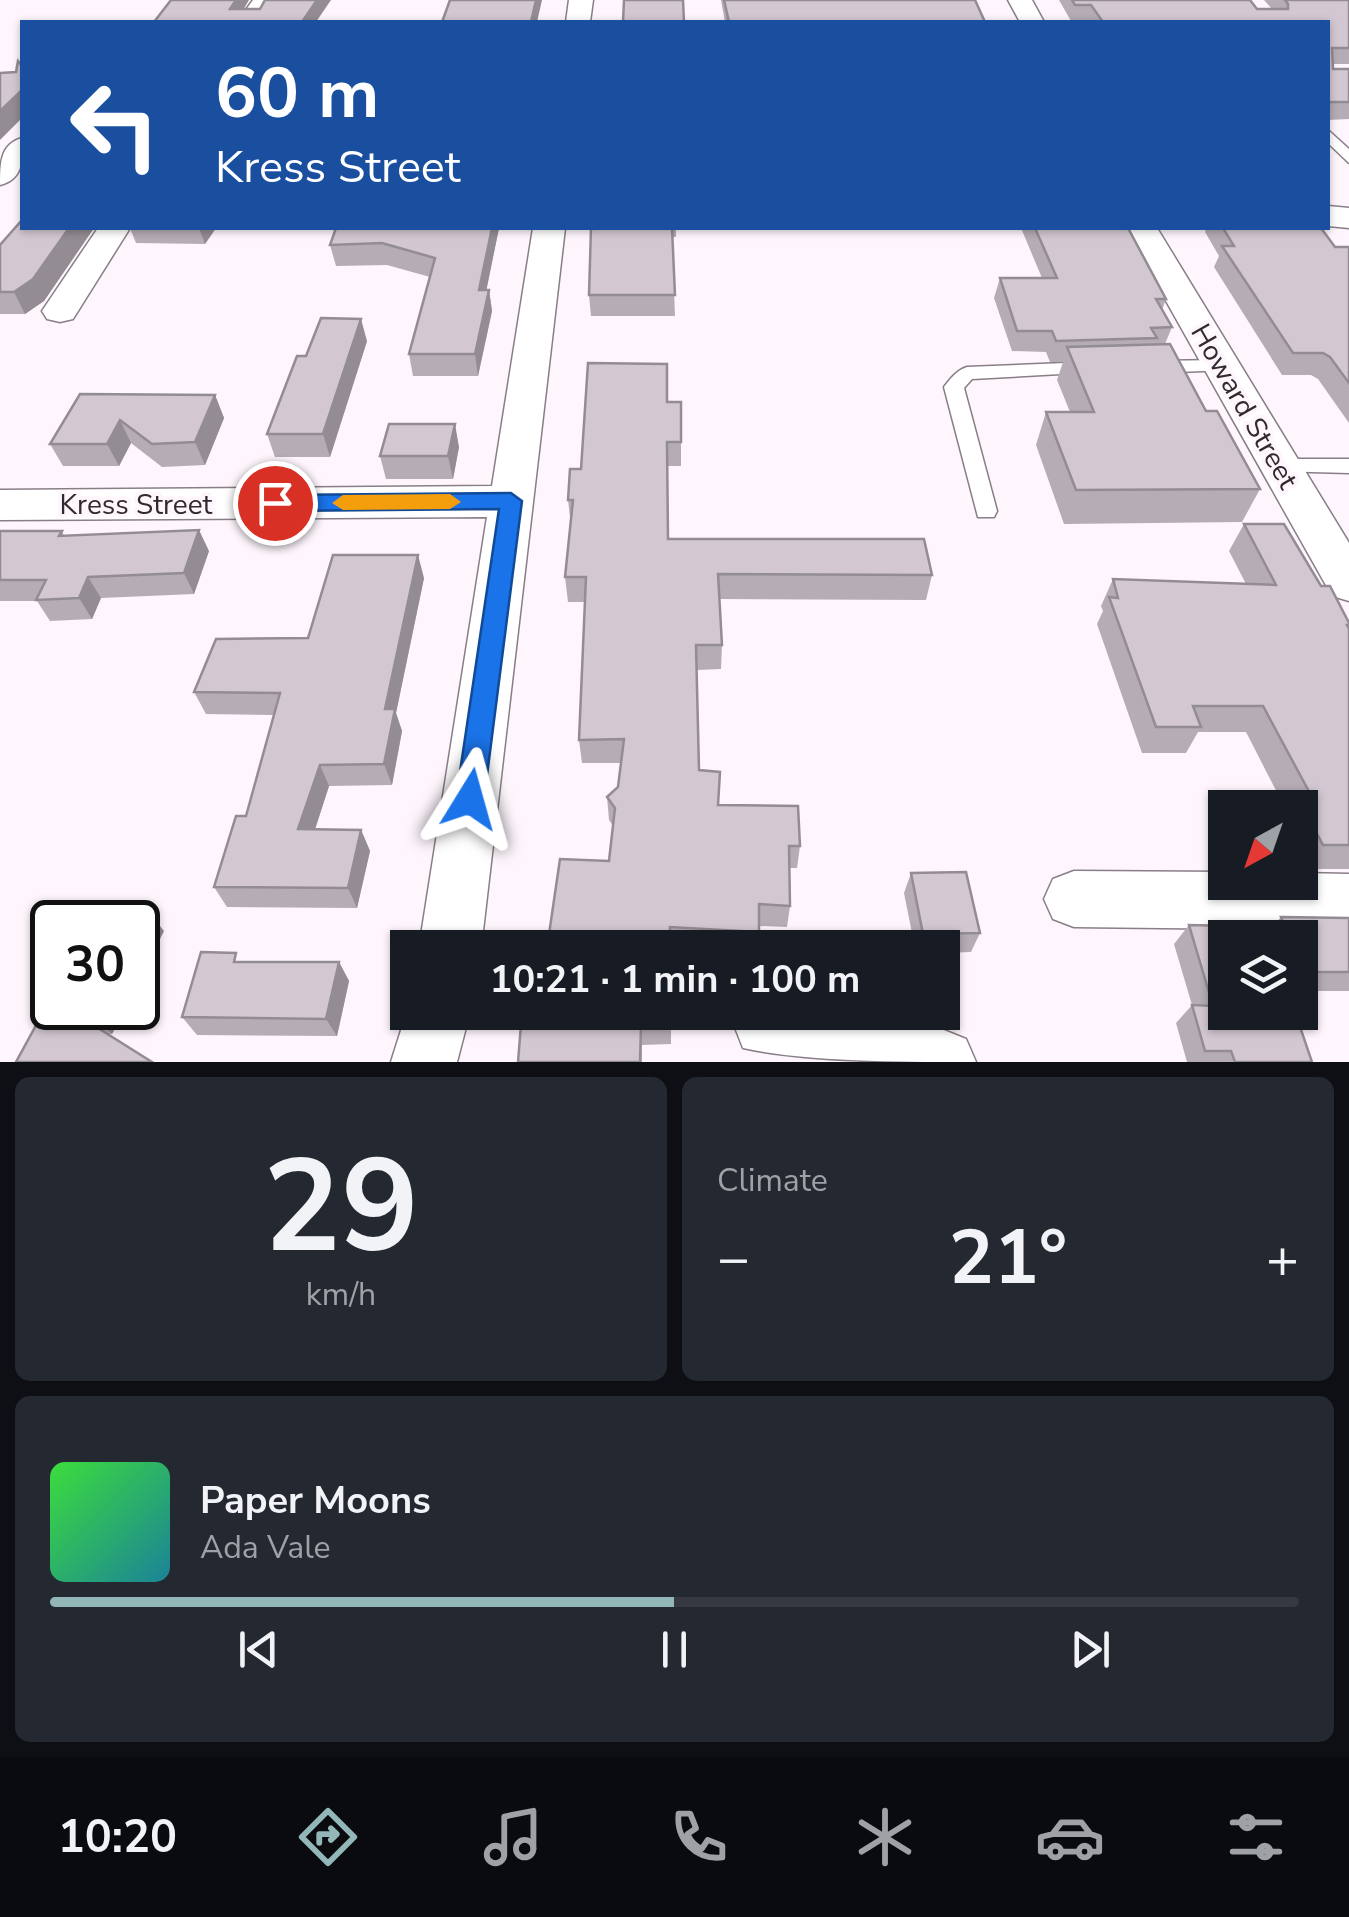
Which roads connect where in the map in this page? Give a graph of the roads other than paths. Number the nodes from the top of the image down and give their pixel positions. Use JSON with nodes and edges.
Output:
{"nodes":[{"id":1,"x":1330,"y":136,"type":"edge"},
{"id":2,"x":20,"y":150,"type":"edge"},
{"id":3,"x":1349,"y":158,"type":"edge"},
{"id":4,"x":0,"y":176,"type":"edge"},
{"id":5,"x":113,"y":230,"type":"edge"},
{"id":6,"x":550,"y":230,"type":"edge"},
{"id":7,"x":1142,"y":230,"type":"edge"},
{"id":8,"x":60,"y":311,"type":"dead end"},
{"id":9,"x":1222,"y":366,"type":"junction"},
{"id":10,"x":1280,"y":466,"type":"junction"},
{"id":11,"x":1349,"y":466,"type":"edge"},
{"id":12,"x":511,"y":501,"type":"junction"},
{"id":13,"x":0,"y":505,"type":"edge"},
{"id":14,"x":986,"y":511,"type":"dead end"},
{"id":15,"x":1349,"y":583,"type":"edge"},
{"id":16,"x":1074,"y":899,"type":"dead end"},
{"id":17,"x":1349,"y":902,"type":"edge"},
{"id":18,"x":452,"y":930,"type":"edge"},
{"id":19,"x":433,"y":1030,"type":"edge"},
{"id":20,"x":807,"y":1030,"type":"edge"},
{"id":21,"x":424,"y":1062,"type":"edge"},
{"id":22,"x":943,"y":1062,"type":"edge"}],
"edges":[{"from":1,"to":3,"type":"lane"},
{"from":2,"to":4,"type":"street"},
{"from":5,"to":8,"type":"street"},
{"from":6,"to":12,"type":"street"},
{"from":7,"to":9,"type":"street","name":"Howard Street"},
{"from":9,"to":10,"type":"street","name":"Howard Street"},
{"from":9,"to":14,"type":"lane"},
{"from":10,"to":11,"type":"lane"},
{"from":10,"to":15,"type":"street","name":"Howard Street"},
{"from":12,"to":13,"type":"street","name":"Kress Street"},
{"from":12,"to":18,"type":"street"},
{"from":16,"to":17,"type":"street"},
{"from":19,"to":21,"type":"street"},
{"from":20,"to":22,"type":"street"}]}
